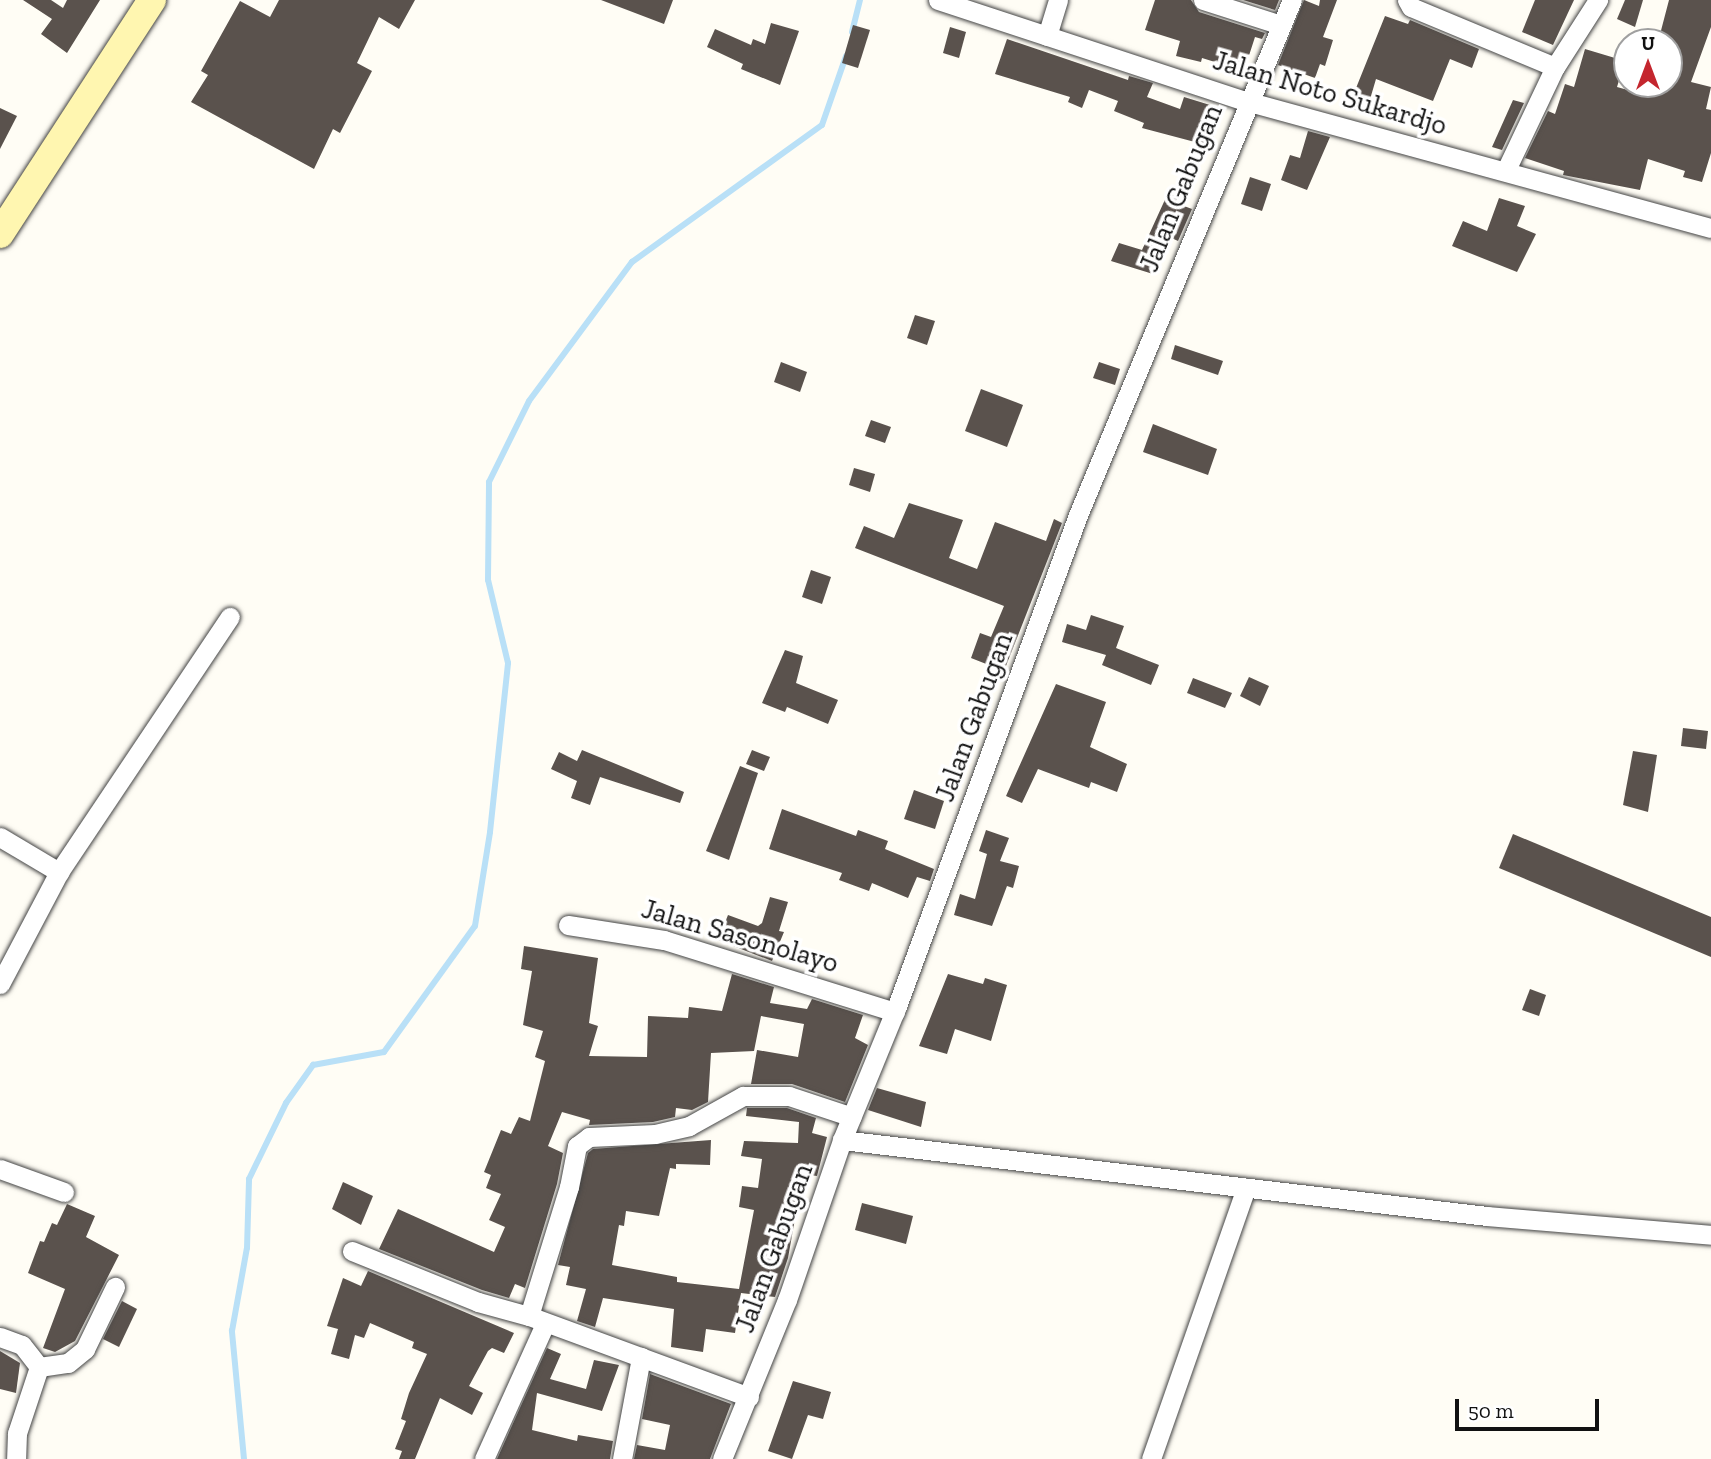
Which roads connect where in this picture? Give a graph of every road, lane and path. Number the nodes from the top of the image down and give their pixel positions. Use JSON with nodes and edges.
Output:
{"nodes":[{"id":1,"x":152,"y":0,"type":"edge"},
{"id":2,"x":938,"y":0,"type":"edge"},
{"id":3,"x":1058,"y":0,"type":"edge"},
{"id":4,"x":1203,"y":0,"type":"edge"},
{"id":5,"x":1292,"y":0,"type":"edge"},
{"id":6,"x":1407,"y":0,"type":"edge"},
{"id":7,"x":1598,"y":0,"type":"edge"},
{"id":8,"x":1280,"y":25,"type":"junction"},
{"id":9,"x":1047,"y":36,"type":"junction"},
{"id":10,"x":1555,"y":67,"type":"junction"},
{"id":11,"x":1246,"y":101,"type":"junction"},
{"id":12,"x":1506,"y":170,"type":"junction"},
{"id":13,"x":1711,"y":228,"type":"edge"},
{"id":14,"x":0,"y":234,"type":"edge"},
{"id":15,"x":230,"y":617,"type":"dead end"},
{"id":16,"x":0,"y":837,"type":"edge"},
{"id":17,"x":59,"y":872,"type":"junction"},
{"id":18,"x":568,"y":925,"type":"dead end"},
{"id":19,"x":0,"y":984,"type":"edge"},
{"id":20,"x":895,"y":1012,"type":"junction"},
{"id":21,"x":852,"y":1117,"type":"junction"},
{"id":22,"x":842,"y":1140,"type":"junction"},
{"id":23,"x":0,"y":1169,"type":"edge"},
{"id":24,"x":1246,"y":1188,"type":"junction"},
{"id":25,"x":64,"y":1192,"type":"dead end"},
{"id":26,"x":1711,"y":1236,"type":"edge"},
{"id":27,"x":352,"y":1251,"type":"dead end"},
{"id":28,"x":115,"y":1287,"type":"dead end"},
{"id":29,"x":537,"y":1320,"type":"junction"},
{"id":30,"x":0,"y":1336,"type":"edge"},
{"id":31,"x":641,"y":1357,"type":"junction"},
{"id":32,"x":39,"y":1367,"type":"junction"},
{"id":33,"x":749,"y":1397,"type":"junction"},
{"id":34,"x":16,"y":1459,"type":"edge"},
{"id":35,"x":484,"y":1459,"type":"edge"},
{"id":36,"x":622,"y":1459,"type":"edge"},
{"id":37,"x":722,"y":1459,"type":"edge"},
{"id":38,"x":1151,"y":1459,"type":"edge"}],
"edges":[{"from":1,"to":14,"type":"main road"},
{"from":2,"to":9,"type":"street","name":"Jalan Noto Sukardjo"},
{"from":3,"to":9,"type":"street"},
{"from":4,"to":8,"type":"street"},
{"from":5,"to":8,"type":"street","name":"Jalan Gabugan"},
{"from":6,"to":10,"type":"street"},
{"from":7,"to":10,"type":"street"},
{"from":8,"to":11,"type":"street","name":"Jalan Gabugan"},
{"from":9,"to":11,"type":"street","name":"Jalan Noto Sukardjo"},
{"from":10,"to":12,"type":"street"},
{"from":11,"to":12,"type":"street","name":"Jalan Noto Sukardjo"},
{"from":11,"to":20,"type":"street","name":"Jalan Gabugan"},
{"from":12,"to":13,"type":"street","name":"Jalan Noto Sukardjo"},
{"from":15,"to":17,"type":"street"},
{"from":16,"to":17,"type":"street"},
{"from":17,"to":19,"type":"street"},
{"from":18,"to":20,"type":"street","name":"Jalan Sasonolayo"},
{"from":20,"to":21,"type":"street","name":"Jalan Gabugan"},
{"from":21,"to":22,"type":"street","name":"Jalan Gabugan"},
{"from":21,"to":29,"type":"street"},
{"from":22,"to":24,"type":"street"},
{"from":22,"to":33,"type":"street","name":"Jalan Gabugan"},
{"from":23,"to":25,"type":"street"},
{"from":24,"to":26,"type":"street"},
{"from":24,"to":38,"type":"street"},
{"from":27,"to":29,"type":"street"},
{"from":28,"to":32,"type":"street"},
{"from":29,"to":31,"type":"street"},
{"from":29,"to":35,"type":"street"},
{"from":30,"to":32,"type":"street"},
{"from":31,"to":33,"type":"street"},
{"from":31,"to":36,"type":"street"},
{"from":32,"to":34,"type":"street"},
{"from":33,"to":37,"type":"street","name":"Jalan Gabugan"}]}
